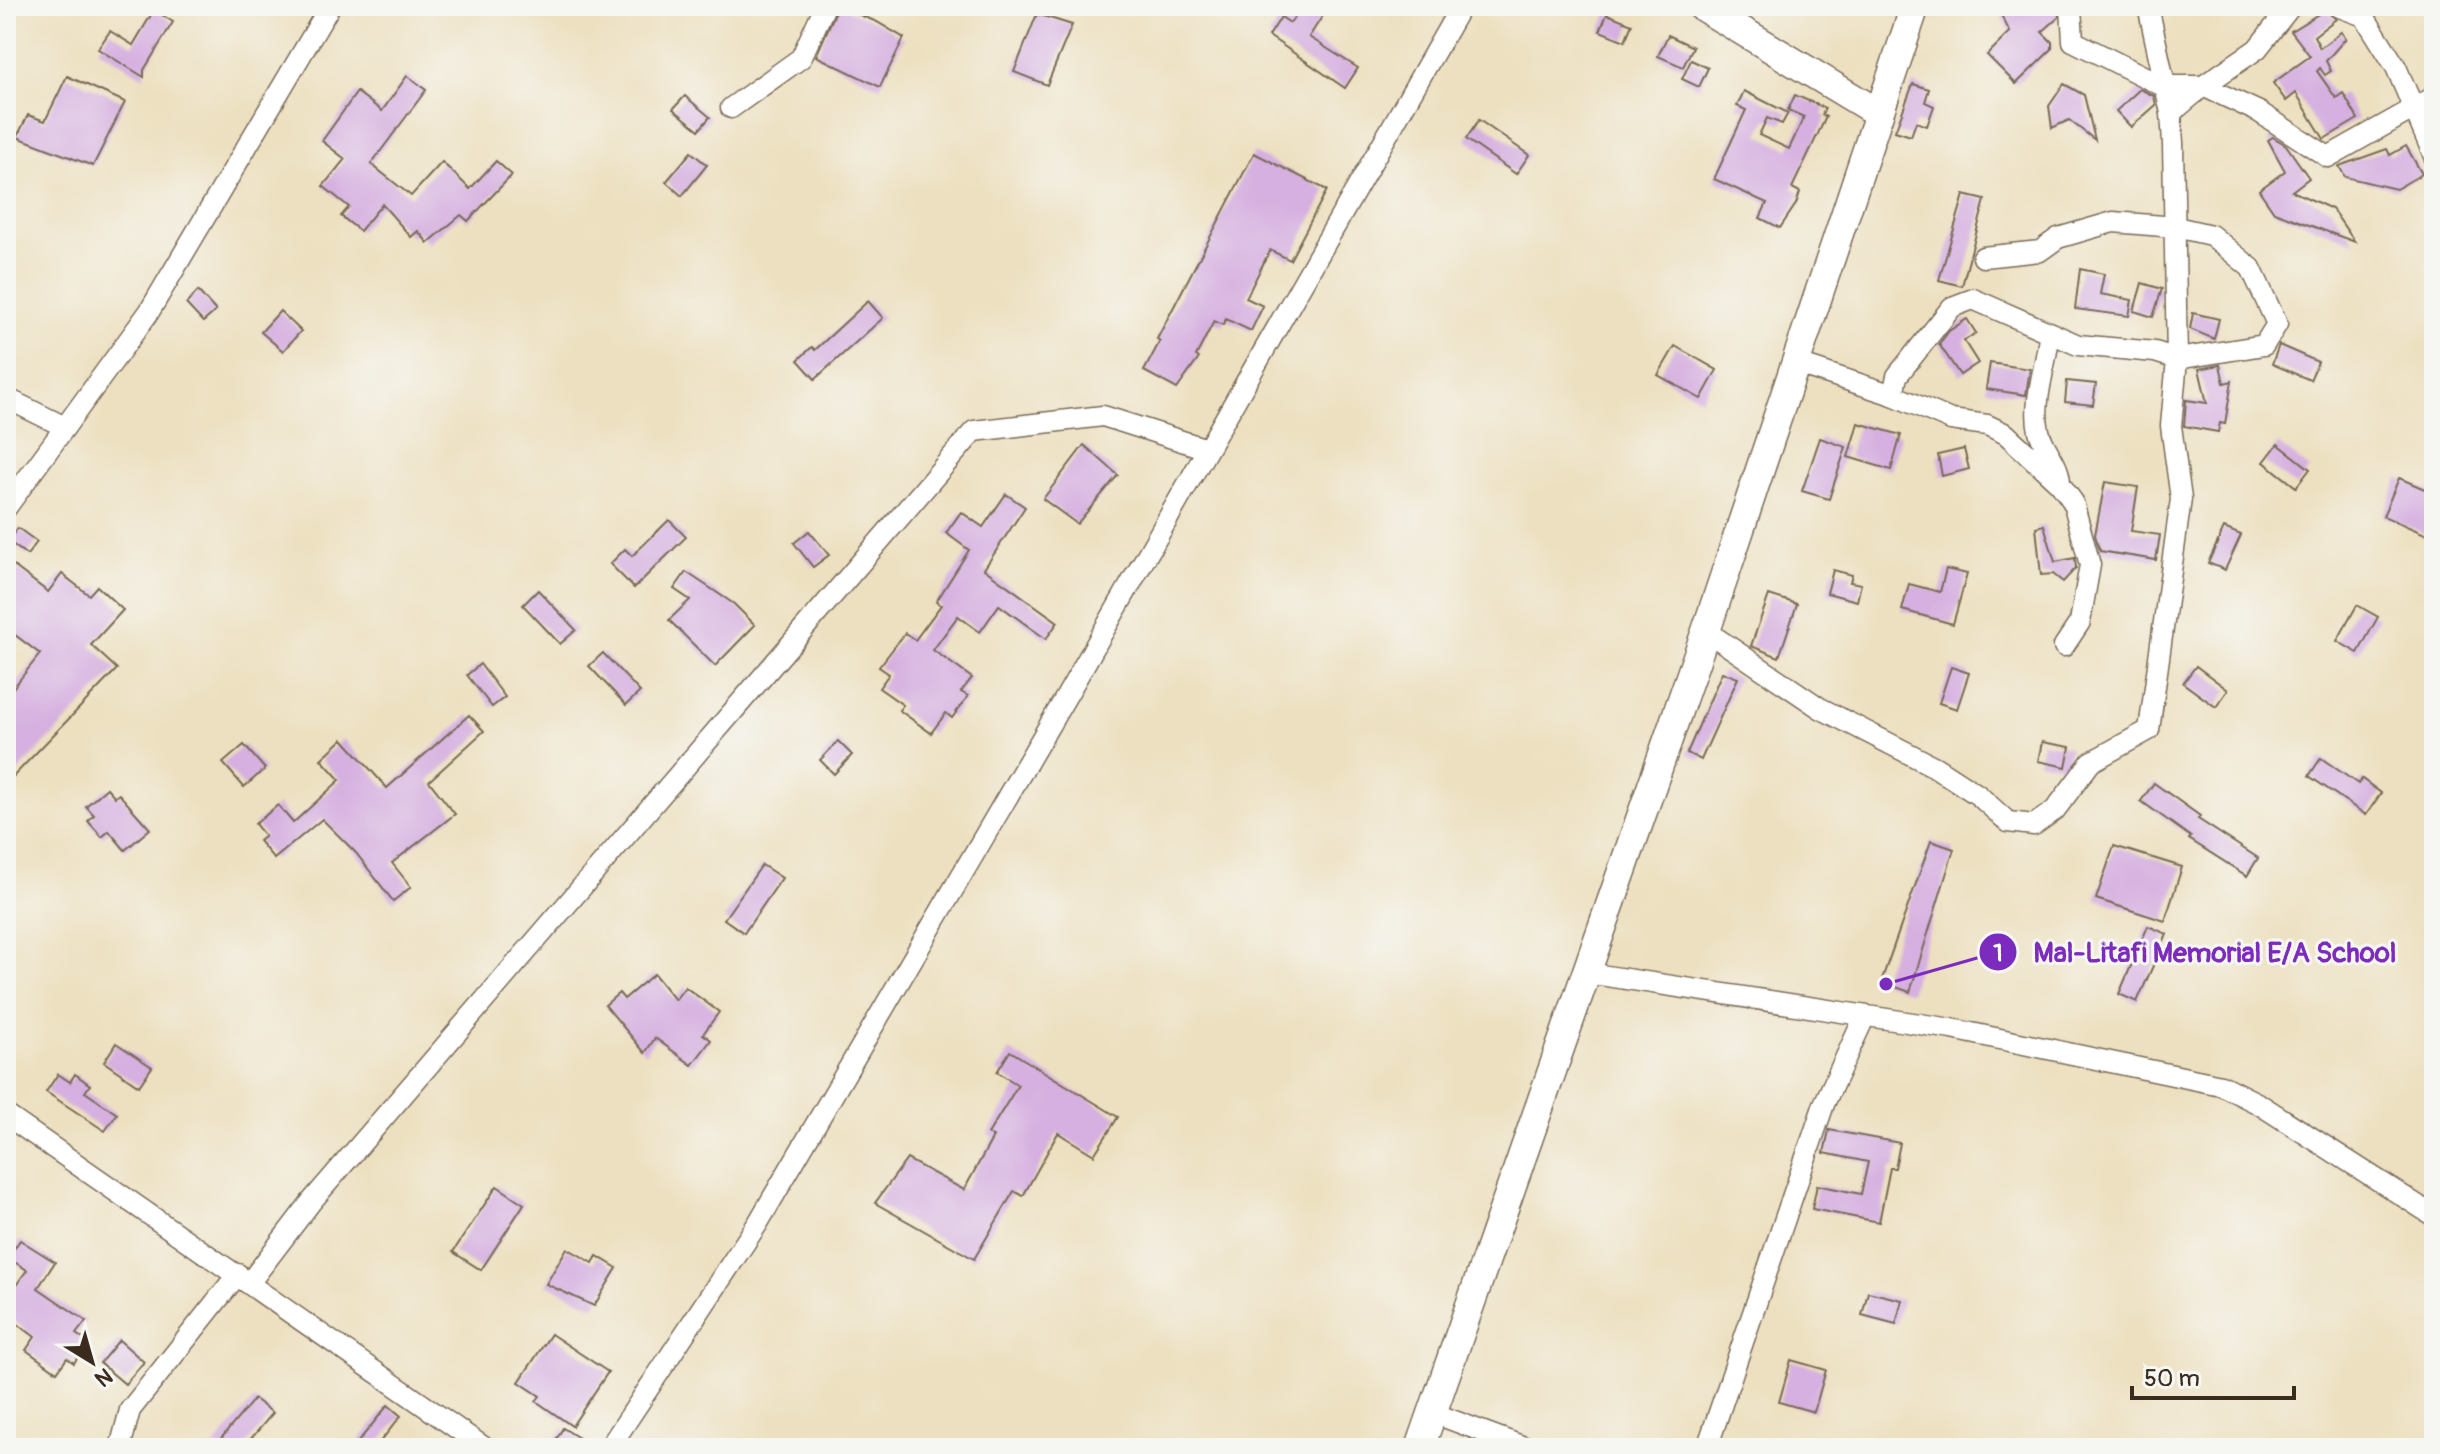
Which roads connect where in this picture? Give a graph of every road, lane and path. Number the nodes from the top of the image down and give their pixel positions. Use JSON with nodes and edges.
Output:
{"nodes":[{"id":1,"x":330,"y":6,"type":"edge"},
{"id":2,"x":825,"y":6,"type":"edge"},
{"id":3,"x":1461,"y":6,"type":"edge"},
{"id":4,"x":1701,"y":6,"type":"edge"},
{"id":5,"x":1915,"y":6,"type":"edge"},
{"id":6,"x":2071,"y":6,"type":"edge"},
{"id":7,"x":2148,"y":6,"type":"edge"},
{"id":8,"x":2291,"y":6,"type":"edge"},
{"id":9,"x":2337,"y":6,"type":"edge"},
{"id":10,"x":2163,"y":86,"type":"junction"},
{"id":11,"x":2203,"y":86,"type":"junction"},
{"id":12,"x":2434,"y":97,"type":"edge"},
{"id":13,"x":731,"y":108,"type":"dead end"},
{"id":14,"x":2414,"y":109,"type":"junction"},
{"id":15,"x":1878,"y":113,"type":"junction"},
{"id":16,"x":2171,"y":113,"type":"junction"},
{"id":17,"x":2434,"y":156,"type":"edge"},
{"id":18,"x":2176,"y":227,"type":"junction"},
{"id":19,"x":1983,"y":257,"type":"dead end"},
{"id":20,"x":2049,"y":335,"type":"junction"},
{"id":21,"x":2177,"y":359,"type":"junction"},
{"id":22,"x":1795,"y":363,"type":"junction"},
{"id":23,"x":1893,"y":395,"type":"junction"},
{"id":24,"x":6,"y":398,"type":"edge"},
{"id":25,"x":65,"y":427,"type":"junction"},
{"id":26,"x":1207,"y":449,"type":"junction"},
{"id":27,"x":2060,"y":484,"type":"junction"},
{"id":28,"x":6,"y":508,"type":"edge"},
{"id":29,"x":1706,"y":631,"type":"junction"},
{"id":30,"x":2064,"y":646,"type":"dead end"},
{"id":31,"x":1587,"y":973,"type":"junction"},
{"id":32,"x":1865,"y":1016,"type":"junction"},
{"id":33,"x":6,"y":1115,"type":"edge"},
{"id":34,"x":2434,"y":1216,"type":"edge"},
{"id":35,"x":244,"y":1278,"type":"junction"},
{"id":36,"x":1433,"y":1413,"type":"junction"},
{"id":37,"x":120,"y":1448,"type":"edge"},
{"id":38,"x":485,"y":1448,"type":"edge"},
{"id":39,"x":609,"y":1448,"type":"edge"},
{"id":40,"x":1420,"y":1448,"type":"edge"},
{"id":41,"x":1527,"y":1448,"type":"edge"},
{"id":42,"x":1707,"y":1448,"type":"edge"}],
"edges":[{"from":1,"to":25,"type":"street"},
{"from":2,"to":13,"type":"street"},
{"from":3,"to":26,"type":"street"},
{"from":4,"to":15,"type":"main road"},
{"from":5,"to":15,"type":"main road"},
{"from":6,"to":10,"type":"street"},
{"from":7,"to":10,"type":"street"},
{"from":8,"to":11,"type":"street"},
{"from":9,"to":14,"type":"street"},
{"from":10,"to":11,"type":"street"},
{"from":10,"to":16,"type":"street"},
{"from":11,"to":14,"type":"street"},
{"from":11,"to":16,"type":"street"},
{"from":12,"to":14,"type":"street"},
{"from":14,"to":17,"type":"street"},
{"from":15,"to":22,"type":"main road"},
{"from":16,"to":18,"type":"street"},
{"from":18,"to":19,"type":"street"},
{"from":18,"to":21,"type":"street"},
{"from":18,"to":21,"type":"street"},
{"from":20,"to":21,"type":"street"},
{"from":20,"to":23,"type":"street"},
{"from":20,"to":27,"type":"street"},
{"from":21,"to":29,"type":"street"},
{"from":22,"to":23,"type":"street"},
{"from":22,"to":29,"type":"main road"},
{"from":23,"to":27,"type":"street"},
{"from":24,"to":25,"type":"street"},
{"from":25,"to":28,"type":"street"},
{"from":26,"to":35,"type":"street"},
{"from":26,"to":39,"type":"street"},
{"from":27,"to":30,"type":"street"},
{"from":29,"to":31,"type":"main road"},
{"from":31,"to":32,"type":"street"},
{"from":31,"to":36,"type":"main road"},
{"from":32,"to":34,"type":"street"},
{"from":32,"to":42,"type":"street"},
{"from":33,"to":35,"type":"street"},
{"from":35,"to":37,"type":"street"},
{"from":35,"to":38,"type":"street"},
{"from":36,"to":40,"type":"main road"},
{"from":36,"to":41,"type":"street"}]}
